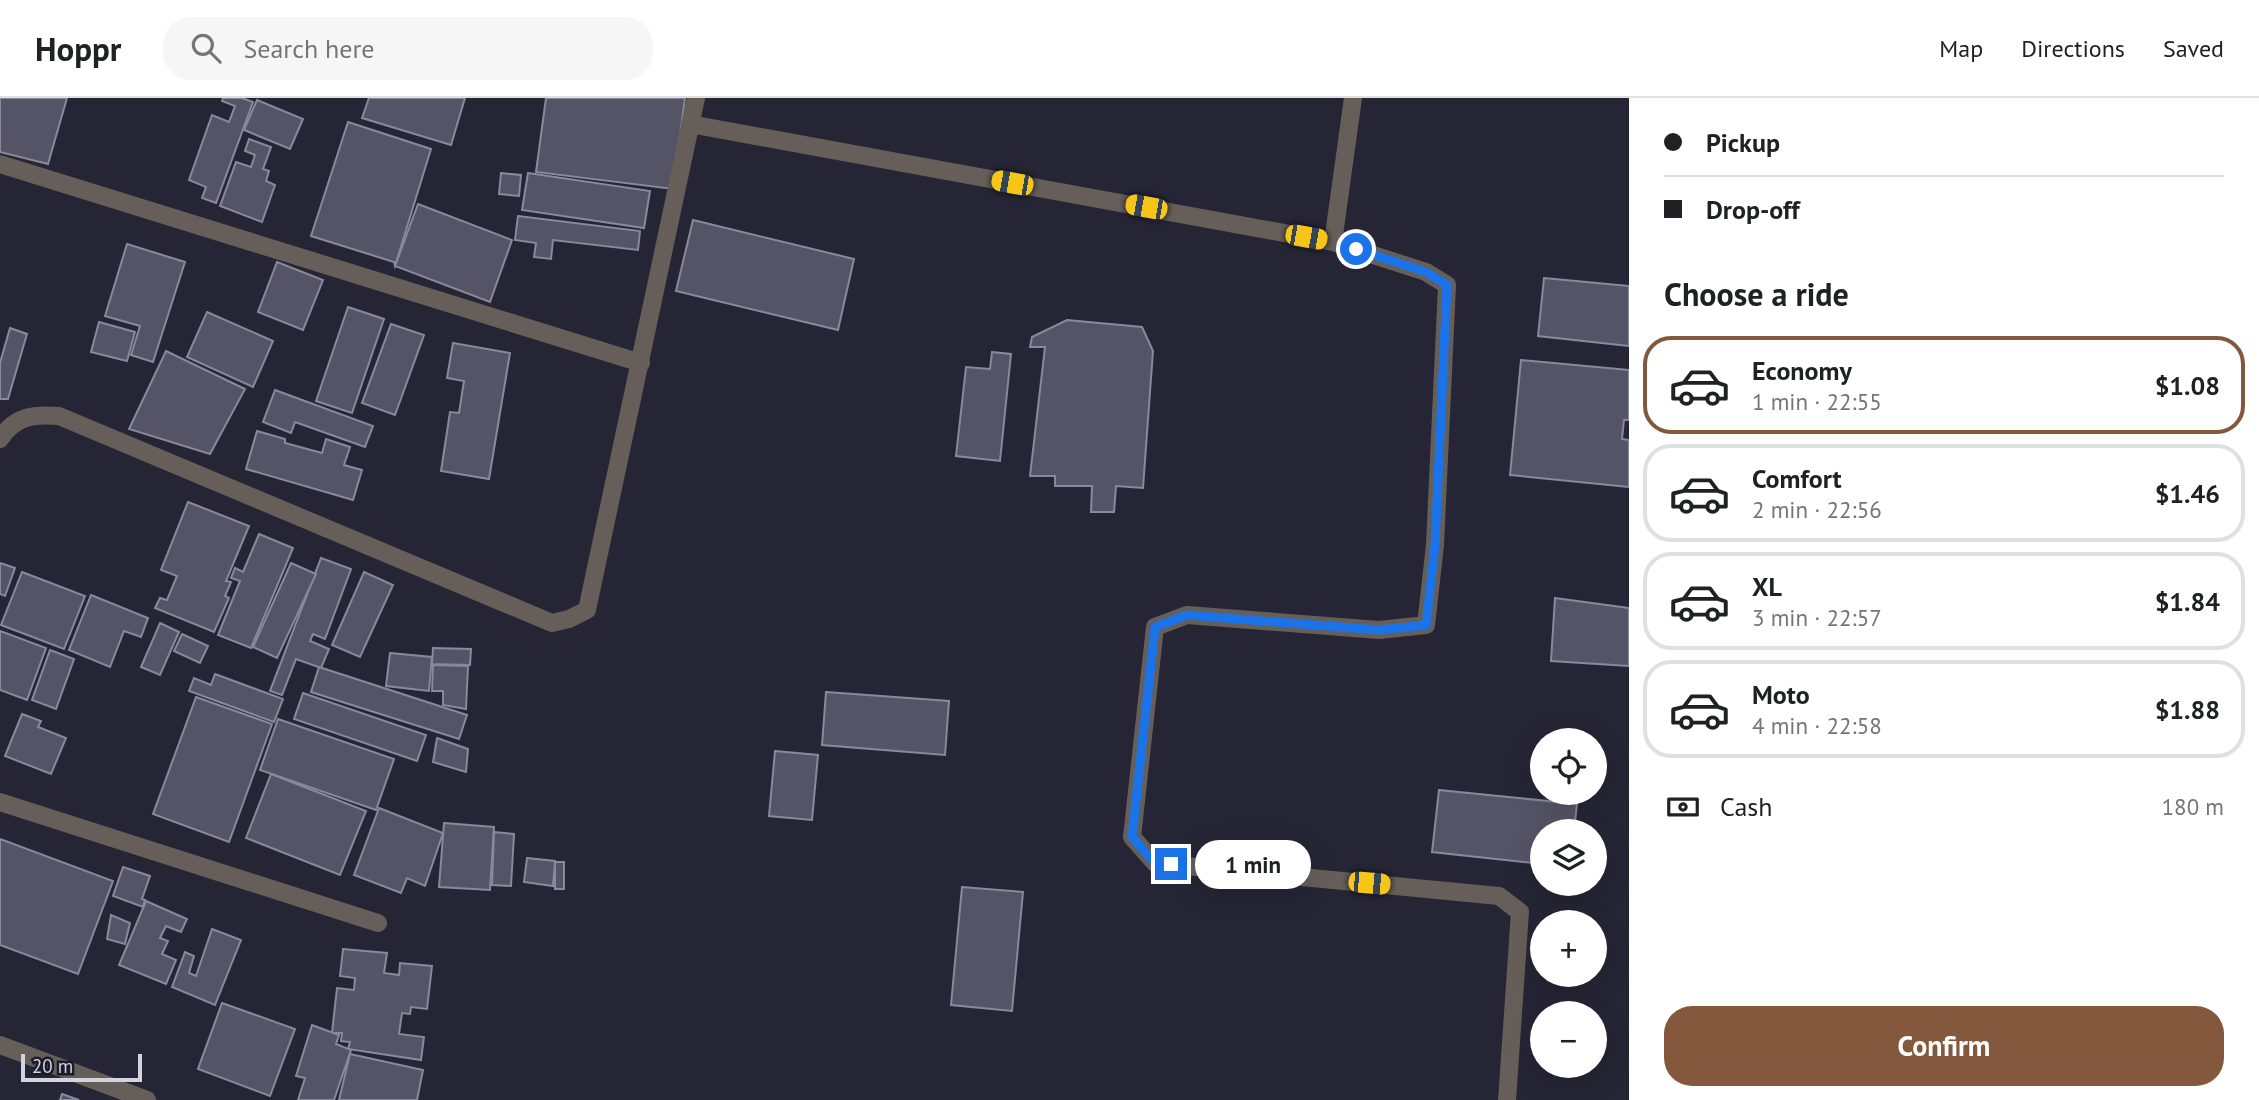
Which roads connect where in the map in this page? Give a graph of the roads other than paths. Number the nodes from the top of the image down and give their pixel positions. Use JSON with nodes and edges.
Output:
{"nodes":[{"id":1,"x":696,"y":98,"type":"edge"},
{"id":2,"x":1353,"y":98,"type":"edge"},
{"id":3,"x":690,"y":124,"type":"junction"},
{"id":4,"x":0,"y":164,"type":"edge"},
{"id":5,"x":1333,"y":242,"type":"junction"},
{"id":6,"x":641,"y":363,"type":"junction"},
{"id":7,"x":0,"y":439,"type":"edge"},
{"id":8,"x":0,"y":802,"type":"edge"},
{"id":9,"x":379,"y":923,"type":"dead end"},
{"id":10,"x":0,"y":1045,"type":"edge"},
{"id":11,"x":146,"y":1100,"type":"edge"},
{"id":12,"x":1507,"y":1100,"type":"edge"}],
"edges":[{"from":1,"to":3,"type":"street"},
{"from":2,"to":5,"type":"street"},
{"from":3,"to":5,"type":"street"},
{"from":3,"to":6,"type":"street"},
{"from":4,"to":6,"type":"street"},
{"from":5,"to":12,"type":"street"},
{"from":6,"to":7,"type":"street"},
{"from":8,"to":9,"type":"street"},
{"from":10,"to":11,"type":"street"}]}
